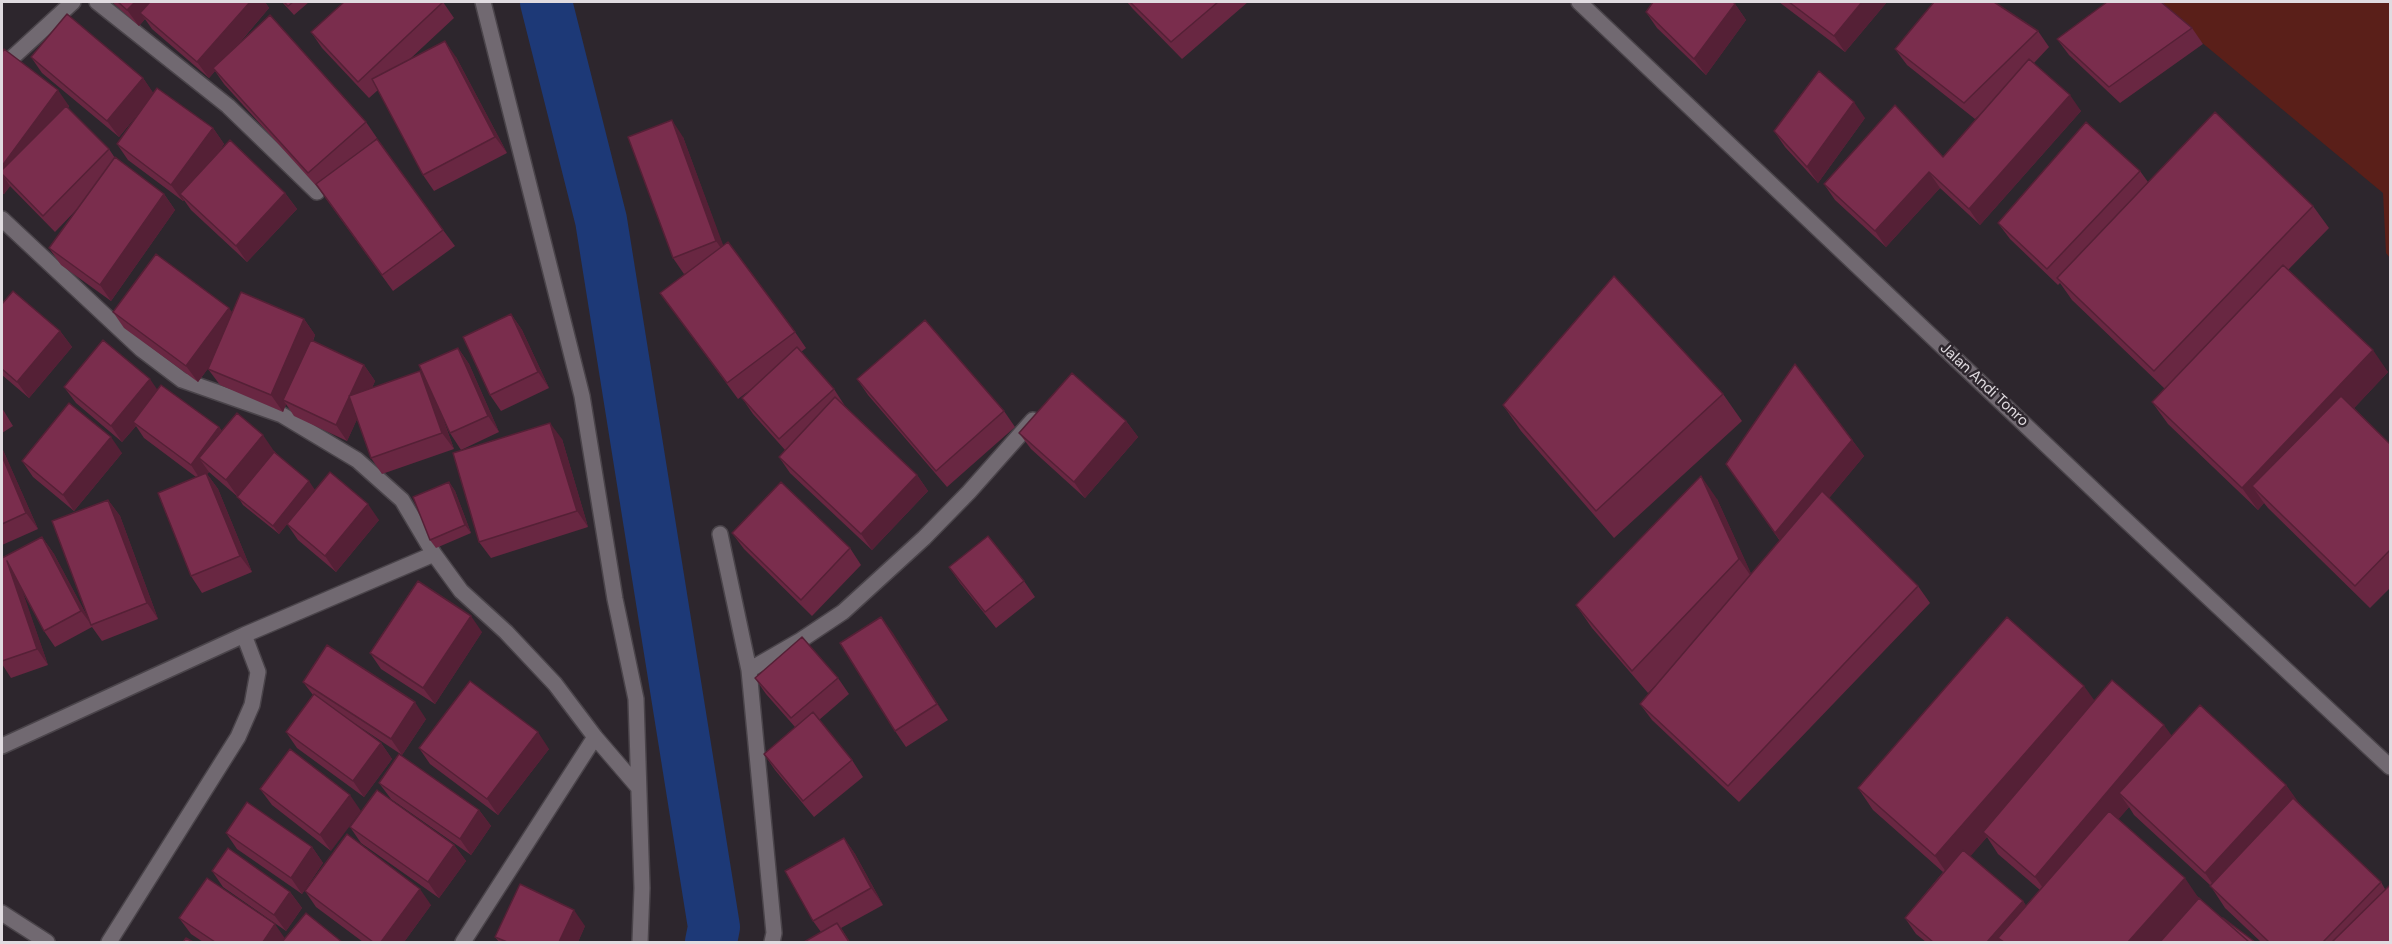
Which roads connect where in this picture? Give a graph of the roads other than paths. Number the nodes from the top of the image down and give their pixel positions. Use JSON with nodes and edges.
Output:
{"nodes":[{"id":1,"x":73,"y":2,"type":"edge"},
{"id":2,"x":97,"y":2,"type":"edge"},
{"id":3,"x":483,"y":2,"type":"edge"},
{"id":4,"x":1579,"y":2,"type":"edge"},
{"id":5,"x":2,"y":67,"type":"edge"},
{"id":6,"x":317,"y":192,"type":"edge"},
{"id":7,"x":2,"y":219,"type":"edge"},
{"id":8,"x":1044,"y":408,"type":"edge"},
{"id":9,"x":720,"y":534,"type":"dead end"},
{"id":10,"x":434,"y":554,"type":"junction"},
{"id":11,"x":244,"y":635,"type":"junction"},
{"id":12,"x":749,"y":670,"type":"junction"},
{"id":13,"x":595,"y":737,"type":"junction"},
{"id":14,"x":2,"y":746,"type":"edge"},
{"id":15,"x":2391,"y":767,"type":"edge"},
{"id":16,"x":638,"y":787,"type":"junction"},
{"id":17,"x":2,"y":913,"type":"edge"},
{"id":18,"x":47,"y":942,"type":"edge"},
{"id":19,"x":109,"y":942,"type":"edge"},
{"id":20,"x":463,"y":942,"type":"edge"},
{"id":21,"x":640,"y":942,"type":"edge"},
{"id":22,"x":772,"y":942,"type":"edge"}],
"edges":[{"from":1,"to":5,"type":"street"},
{"from":2,"to":6,"type":"street"},
{"from":3,"to":16,"type":"street"},
{"from":4,"to":15,"type":"street","name":"Jalan Andi Tonro"},
{"from":7,"to":10,"type":"street"},
{"from":8,"to":12,"type":"street"},
{"from":9,"to":12,"type":"street"},
{"from":10,"to":11,"type":"street"},
{"from":10,"to":13,"type":"street"},
{"from":11,"to":14,"type":"street"},
{"from":11,"to":19,"type":"street"},
{"from":12,"to":22,"type":"street"},
{"from":13,"to":16,"type":"street"},
{"from":13,"to":20,"type":"street"},
{"from":16,"to":21,"type":"street"},
{"from":17,"to":18,"type":"street"}]}
